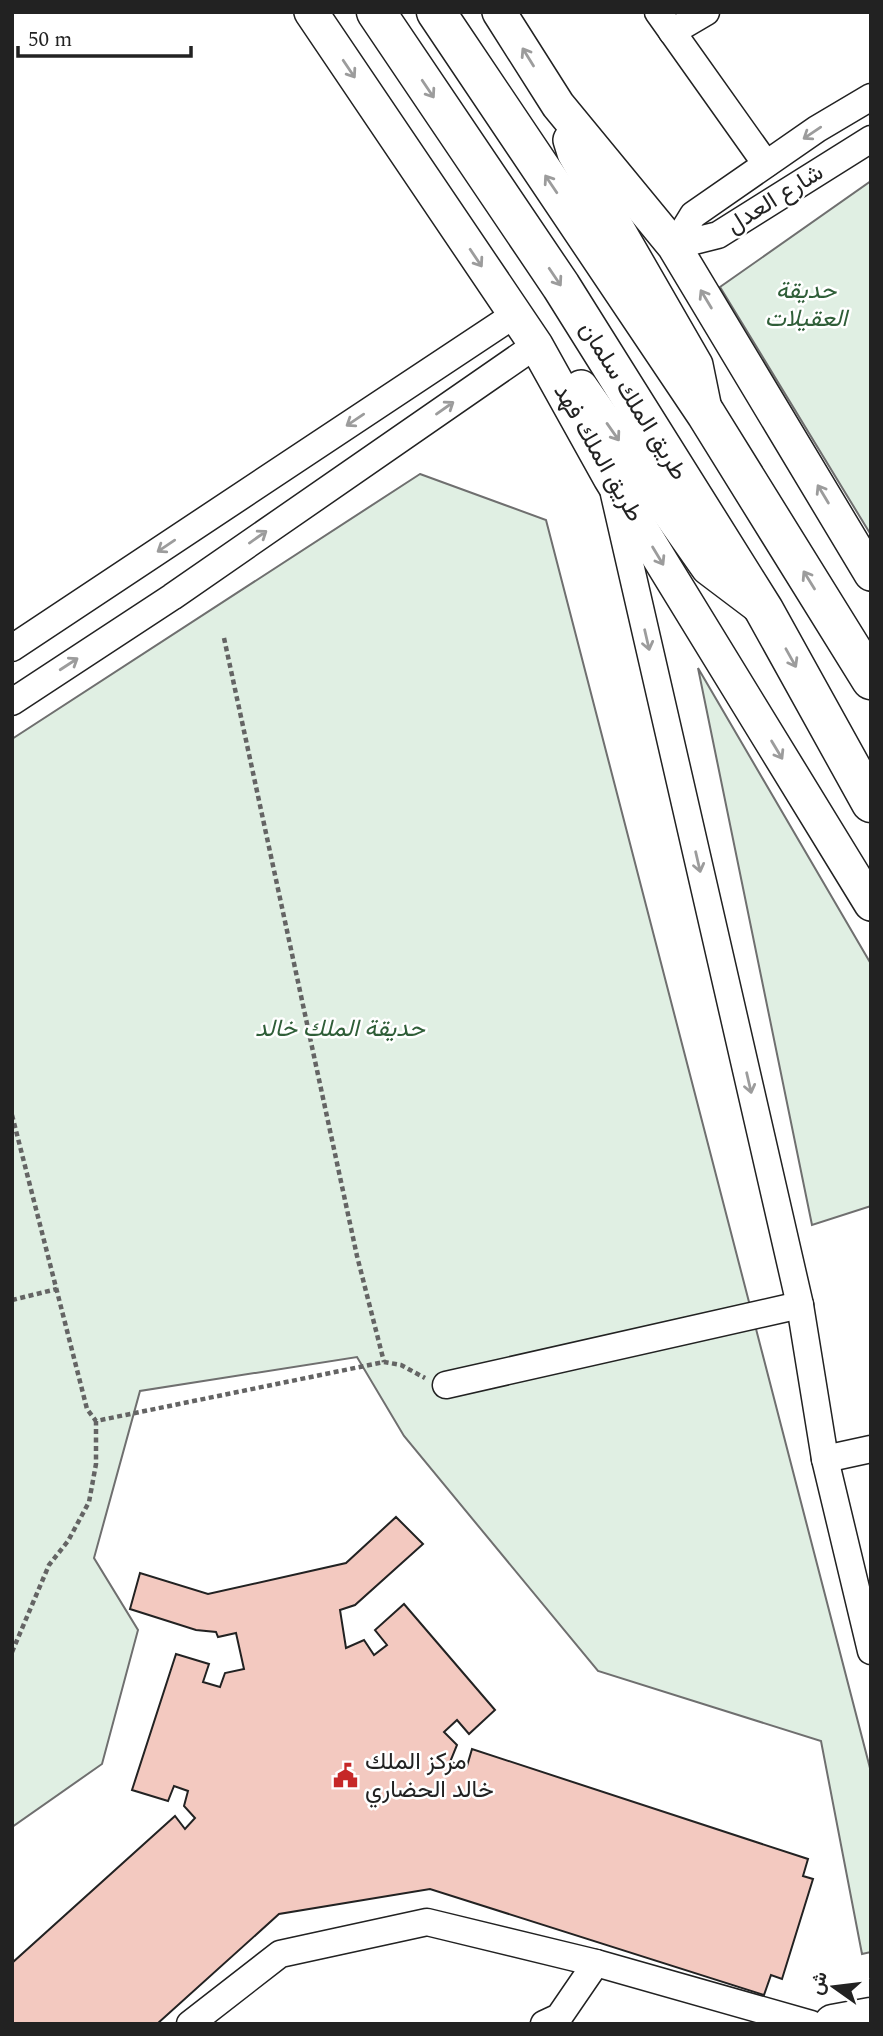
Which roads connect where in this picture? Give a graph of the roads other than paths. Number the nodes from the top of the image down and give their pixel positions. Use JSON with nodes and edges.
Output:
{"nodes":[{"id":1,"x":310,"y":12,"type":"edge"},
{"id":2,"x":376,"y":12,"type":"edge"},
{"id":3,"x":436,"y":12,"type":"edge"},
{"id":4,"x":499,"y":12,"type":"edge"},
{"id":5,"x":706,"y":12,"type":"edge"},
{"id":6,"x":665,"y":22,"type":"edge"},
{"id":7,"x":871,"y":97,"type":"edge"},
{"id":8,"x":558,"y":105,"type":"junction"},
{"id":9,"x":871,"y":139,"type":"edge"},
{"id":10,"x":766,"y":164,"type":"junction"},
{"id":11,"x":674,"y":246,"type":"junction"},
{"id":12,"x":514,"y":314,"type":"junction"},
{"id":13,"x":536,"y":345,"type":"junction"},
{"id":14,"x":706,"y":414,"type":"junction"},
{"id":15,"x":610,"y":478,"type":"junction"},
{"id":16,"x":871,"y":574,"type":"edge"},
{"id":17,"x":764,"y":610,"type":"junction"},
{"id":18,"x":12,"y":648,"type":"edge"},
{"id":19,"x":871,"y":680,"type":"edge"},
{"id":20,"x":12,"y":702,"type":"edge"},
{"id":21,"x":871,"y":803,"type":"edge"},
{"id":22,"x":871,"y":904,"type":"edge"},
{"id":23,"x":800,"y":1305,"type":"junction"},
{"id":24,"x":446,"y":1385,"type":"road end"},
{"id":25,"x":871,"y":1449,"type":"edge"},
{"id":26,"x":825,"y":1459,"type":"junction"},
{"id":27,"x":871,"y":1651,"type":"edge"},
{"id":28,"x":596,"y":1963,"type":"junction"},
{"id":29,"x":871,"y":2017,"type":"edge"},
{"id":30,"x":190,"y":2024,"type":"edge"},
{"id":31,"x":544,"y":2024,"type":"edge"},
{"id":32,"x":811,"y":2024,"type":"edge"},
{"id":33,"x":833,"y":2024,"type":"edge"}],
"edges":[{"from":1,"to":12,"type":"main road","name":"طريق الملك فهد","one_way":true},
{"from":2,"to":17,"type":"highway","name":"طريق الملك سلمان","one_way":true},
{"from":14,"to":3,"type":"highway","name":"طريق الملك سلمان","one_way":true},
{"from":8,"to":4,"type":"main road","one_way":true},
{"from":5,"to":6,"type":"street"},
{"from":6,"to":10,"type":"street"},
{"from":7,"to":10,"type":"street","one_way":true},
{"from":8,"to":11,"type":"main road"},
{"from":8,"to":14,"type":"main road"},
{"from":9,"to":11,"type":"street","name":"شارع العدل"},
{"from":10,"to":11,"type":"street"},
{"from":16,"to":11,"type":"main road","one_way":true},
{"from":12,"to":13,"type":"main road","name":"طريق الملك فهد"},
{"from":12,"to":18,"type":"street","one_way":true},
{"from":13,"to":15,"type":"main road","name":"طريق الملك فهد"},
{"from":13,"to":17,"type":"main road","one_way":true},
{"from":20,"to":13,"type":"street","one_way":true},
{"from":19,"to":14,"type":"highway","name":"طريق الملك سلمان","one_way":true},
{"from":15,"to":22,"type":"main road","name":"طريق الملك فهد","one_way":true},
{"from":15,"to":23,"type":"street","one_way":true},
{"from":17,"to":21,"type":"highway","name":"طريق الملك سلمان","one_way":true},
{"from":23,"to":24,"type":"street"},
{"from":23,"to":26,"type":"street"},
{"from":25,"to":26,"type":"street"},
{"from":26,"to":27,"type":"street"},
{"from":28,"to":30,"type":"street"},
{"from":28,"to":31,"type":"street"},
{"from":28,"to":32,"type":"street"},
{"from":29,"to":33,"type":"highway"}]}
